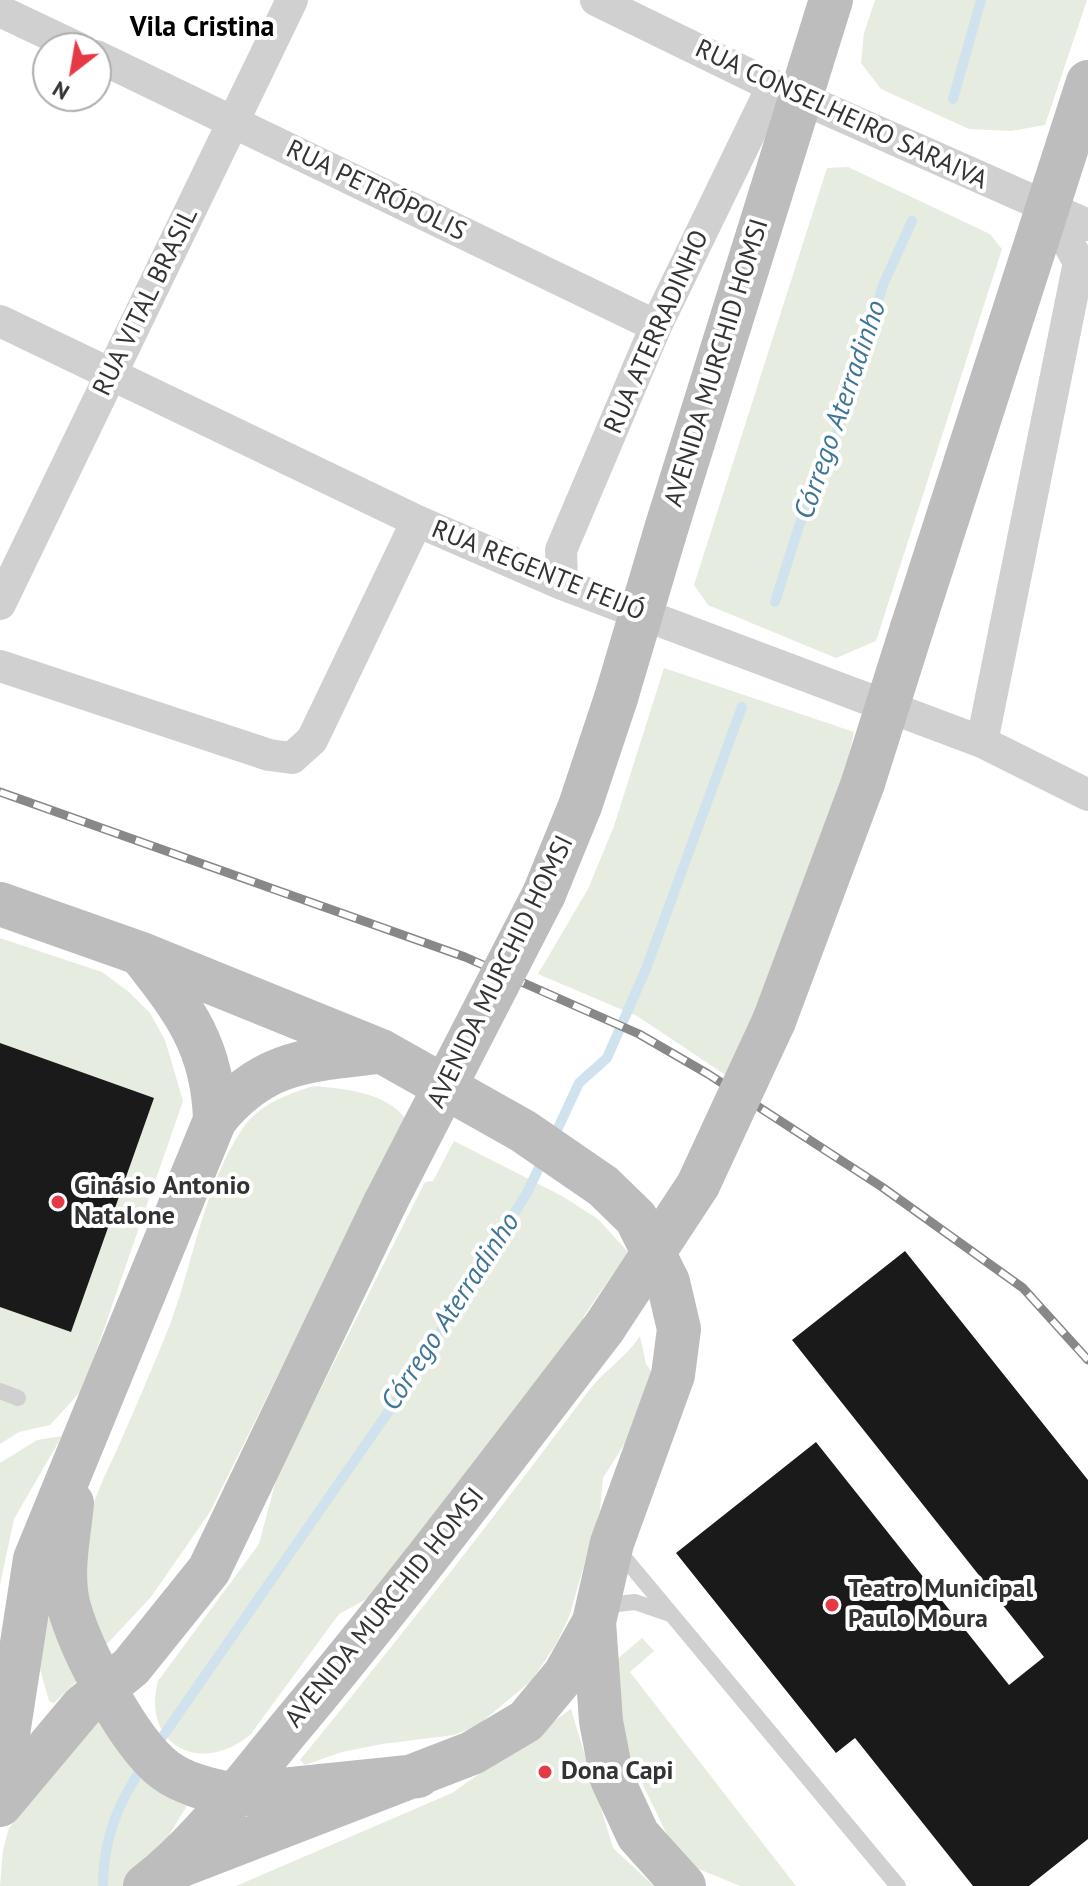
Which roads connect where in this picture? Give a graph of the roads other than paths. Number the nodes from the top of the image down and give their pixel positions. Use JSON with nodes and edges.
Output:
{"nodes":[{"id":1,"x":292,"y":0,"type":"edge"},
{"id":2,"x":596,"y":0,"type":"edge"},
{"id":3,"x":831,"y":0,"type":"edge"},
{"id":4,"x":0,"y":11,"type":"edge"},
{"id":5,"x":44,"y":32,"type":"edge"},
{"id":6,"x":112,"y":64,"type":"edge"},
{"id":7,"x":1088,"y":82,"type":"edge"},
{"id":8,"x":786,"y":91,"type":"junction"},
{"id":9,"x":233,"y":122,"type":"junction"},
{"id":10,"x":1046,"y":205,"type":"junction"},
{"id":11,"x":1088,"y":225,"type":"edge"},
{"id":12,"x":0,"y":321,"type":"edge"},
{"id":13,"x":656,"y":326,"type":"junction"},
{"id":14,"x":111,"y":374,"type":"junction"},
{"id":15,"x":417,"y":521,"type":"junction"},
{"id":16,"x":562,"y":584,"type":"junction"},
{"id":17,"x":0,"y":604,"type":"edge"},
{"id":18,"x":0,"y":666,"type":"edge"},
{"id":19,"x":982,"y":742,"type":"junction"},
{"id":20,"x":1088,"y":795,"type":"edge"},
{"id":21,"x":0,"y":904,"type":"edge"},
{"id":22,"x":139,"y":953,"type":"junction"},
{"id":23,"x":381,"y":1051,"type":"junction"},
{"id":24,"x":215,"y":1120,"type":"junction"},
{"id":25,"x":0,"y":1391,"type":"edge"},
{"id":26,"x":18,"y":1398,"type":"dead end"},
{"id":27,"x":75,"y":1464,"type":"junction"},
{"id":28,"x":612,"y":1543,"type":"junction"},
{"id":29,"x":596,"y":1614,"type":"junction"},
{"id":30,"x":675,"y":1616,"type":"junction"},
{"id":31,"x":106,"y":1687,"type":"junction"},
{"id":32,"x":418,"y":1776,"type":"junction"},
{"id":33,"x":0,"y":1786,"type":"edge"},
{"id":34,"x":234,"y":1795,"type":"junction"},
{"id":35,"x":0,"y":1805,"type":"edge"},
{"id":36,"x":154,"y":1879,"type":"edge"},
{"id":37,"x":684,"y":1886,"type":"edge"},
{"id":38,"x":898,"y":1886,"type":"edge"}],
"edges":[{"from":1,"to":9,"type":"street","name":"RUA VITAL BRASIL"},
{"from":2,"to":8,"type":"street","name":"RUA CONSELHEIRO SARAIVA"},
{"from":3,"to":8,"type":"main road","name":"AVENIDA MURCHID HOMSI"},
{"from":4,"to":5,"type":"street"},
{"from":6,"to":9,"type":"street","name":"RUA PETRÓPOLIS"},
{"from":7,"to":10,"type":"main road","name":"AVENIDA MURCHID HOMSI"},
{"from":8,"to":10,"type":"street","name":"RUA CONSELHEIRO SARAIVA"},
{"from":8,"to":13,"type":"street","name":"RUA ATERRADINHO"},
{"from":8,"to":31,"type":"main road","name":"AVENIDA MURCHID HOMSI","bridge":true},
{"from":9,"to":13,"type":"street","name":"RUA PETRÓPOLIS"},
{"from":9,"to":14,"type":"street","name":"RUA VITAL BRASIL"},
{"from":10,"to":11,"type":"street","name":"RUA CONSELHEIRO SARAIVA"},
{"from":10,"to":19,"type":"street"},
{"from":10,"to":34,"type":"main road","name":"AVENIDA MURCHID HOMSI","bridge":true},
{"from":12,"to":14,"type":"street","name":"RUA REGENTE FEIJÓ"},
{"from":13,"to":16,"type":"street","name":"RUA ATERRADINHO"},
{"from":14,"to":15,"type":"street","name":"RUA REGENTE FEIJÓ"},
{"from":14,"to":17,"type":"street","name":"RUA VITAL BRASIL"},
{"from":15,"to":16,"type":"street","name":"RUA REGENTE FEIJÓ"},
{"from":15,"to":18,"type":"street"},
{"from":16,"to":19,"type":"street","name":"RUA REGENTE FEIJÓ"},
{"from":19,"to":20,"type":"street","name":"RUA REGENTE FEIJÓ"},
{"from":21,"to":22,"type":"main road"},
{"from":22,"to":23,"type":"main road"},
{"from":22,"to":24,"type":"main road"},
{"from":23,"to":24,"type":"main road"},
{"from":23,"to":28,"type":"main road"},
{"from":24,"to":27,"type":"main road"},
{"from":25,"to":26,"type":"lane"},
{"from":27,"to":31,"type":"main road"},
{"from":27,"to":33,"type":"main road"},
{"from":28,"to":29,"type":"main road"},
{"from":28,"to":30,"type":"lane"},
{"from":29,"to":30,"type":"lane"},
{"from":29,"to":32,"type":"main road"},
{"from":29,"to":37,"type":"main road"},
{"from":30,"to":38,"type":"lane"},
{"from":31,"to":34,"type":"main road"},
{"from":31,"to":35,"type":"main road","name":"AVENIDA MURCHID HOMSI"},
{"from":32,"to":34,"type":"main road"},
{"from":32,"to":36,"type":"main road"},
{"from":34,"to":36,"type":"main road","name":"AVENIDA MURCHID HOMSI"}]}
